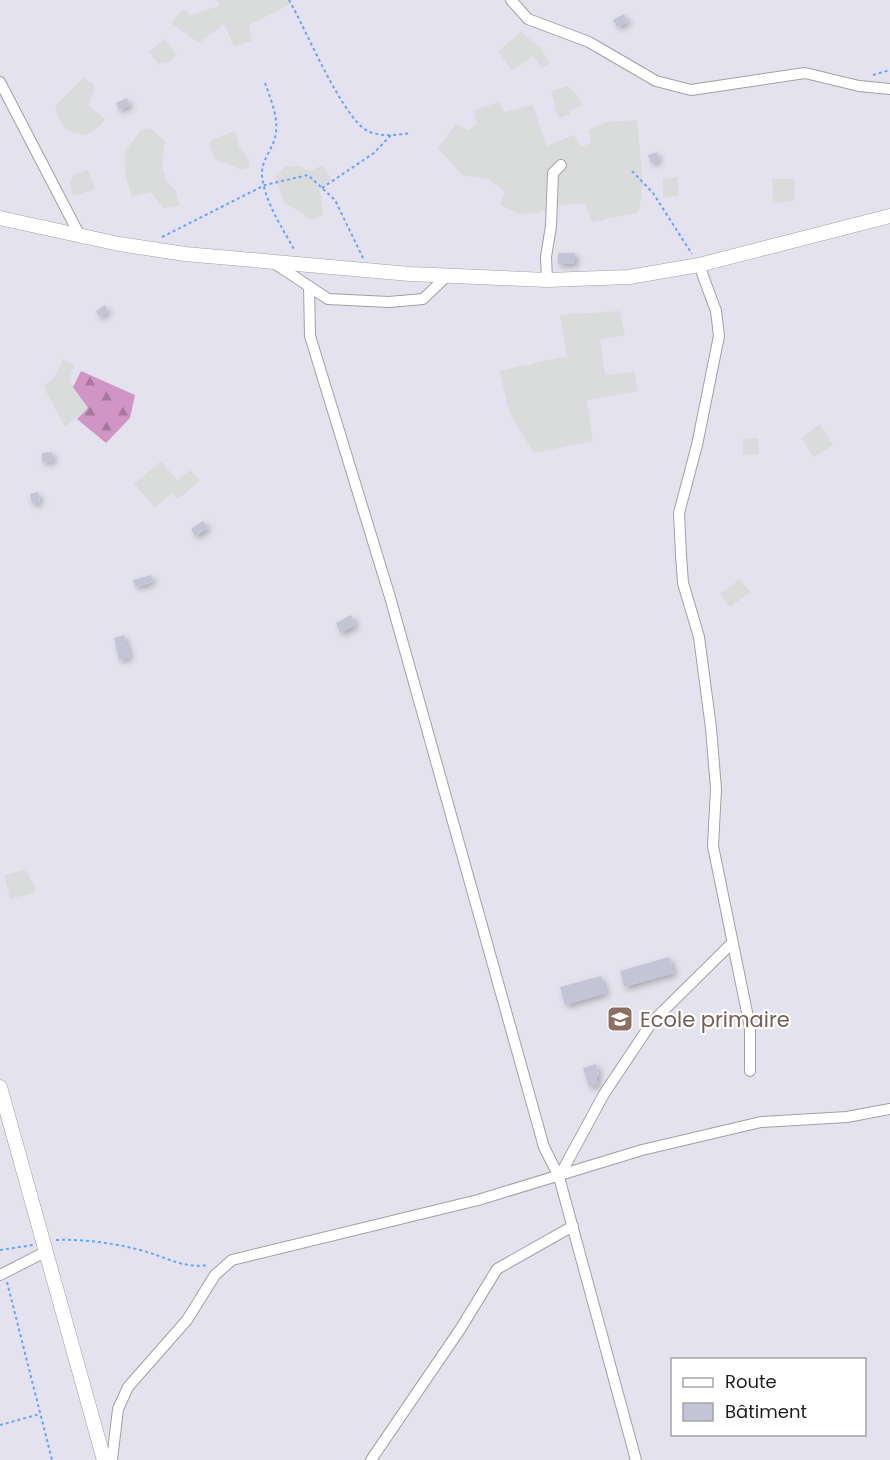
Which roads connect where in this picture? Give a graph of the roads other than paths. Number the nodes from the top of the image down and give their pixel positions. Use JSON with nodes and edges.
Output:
{"nodes":[{"id":1,"x":511,"y":0,"type":"edge"},
{"id":2,"x":0,"y":82,"type":"edge"},
{"id":3,"x":890,"y":89,"type":"edge"},
{"id":4,"x":561,"y":165,"type":"dead end"},
{"id":5,"x":890,"y":216,"type":"edge"},
{"id":6,"x":0,"y":218,"type":"edge"},
{"id":7,"x":80,"y":236,"type":"junction"},
{"id":8,"x":274,"y":262,"type":"junction"},
{"id":9,"x":699,"y":266,"type":"junction"},
{"id":10,"x":447,"y":276,"type":"junction"},
{"id":11,"x":547,"y":280,"type":"junction"},
{"id":12,"x":309,"y":286,"type":"junction"},
{"id":13,"x":732,"y":943,"type":"junction"},
{"id":14,"x":750,"y":1071,"type":"dead end"},
{"id":15,"x":0,"y":1087,"type":"edge"},
{"id":16,"x":890,"y":1109,"type":"edge"},
{"id":17,"x":559,"y":1177,"type":"junction"},
{"id":18,"x":573,"y":1226,"type":"junction"},
{"id":19,"x":46,"y":1247,"type":"junction"},
{"id":20,"x":2,"y":1274,"type":"edge"},
{"id":21,"x":104,"y":1460,"type":"edge"},
{"id":22,"x":112,"y":1460,"type":"edge"},
{"id":23,"x":371,"y":1460,"type":"edge"},
{"id":24,"x":636,"y":1460,"type":"edge"}],
"edges":[{"from":1,"to":3,"type":"street"},
{"from":2,"to":7,"type":"street"},
{"from":4,"to":11,"type":"street"},
{"from":5,"to":9,"type":"street"},
{"from":6,"to":7,"type":"street"},
{"from":7,"to":8,"type":"street"},
{"from":8,"to":10,"type":"street"},
{"from":8,"to":12,"type":"street"},
{"from":9,"to":11,"type":"street"},
{"from":9,"to":13,"type":"street"},
{"from":10,"to":11,"type":"street"},
{"from":10,"to":12,"type":"street"},
{"from":12,"to":17,"type":"street"},
{"from":13,"to":14,"type":"street"},
{"from":13,"to":17,"type":"street"},
{"from":15,"to":19,"type":"street"},
{"from":16,"to":17,"type":"street"},
{"from":17,"to":18,"type":"street"},
{"from":17,"to":22,"type":"street"},
{"from":18,"to":23,"type":"street"},
{"from":18,"to":24,"type":"street"},
{"from":19,"to":20,"type":"street"},
{"from":19,"to":21,"type":"street"}]}
